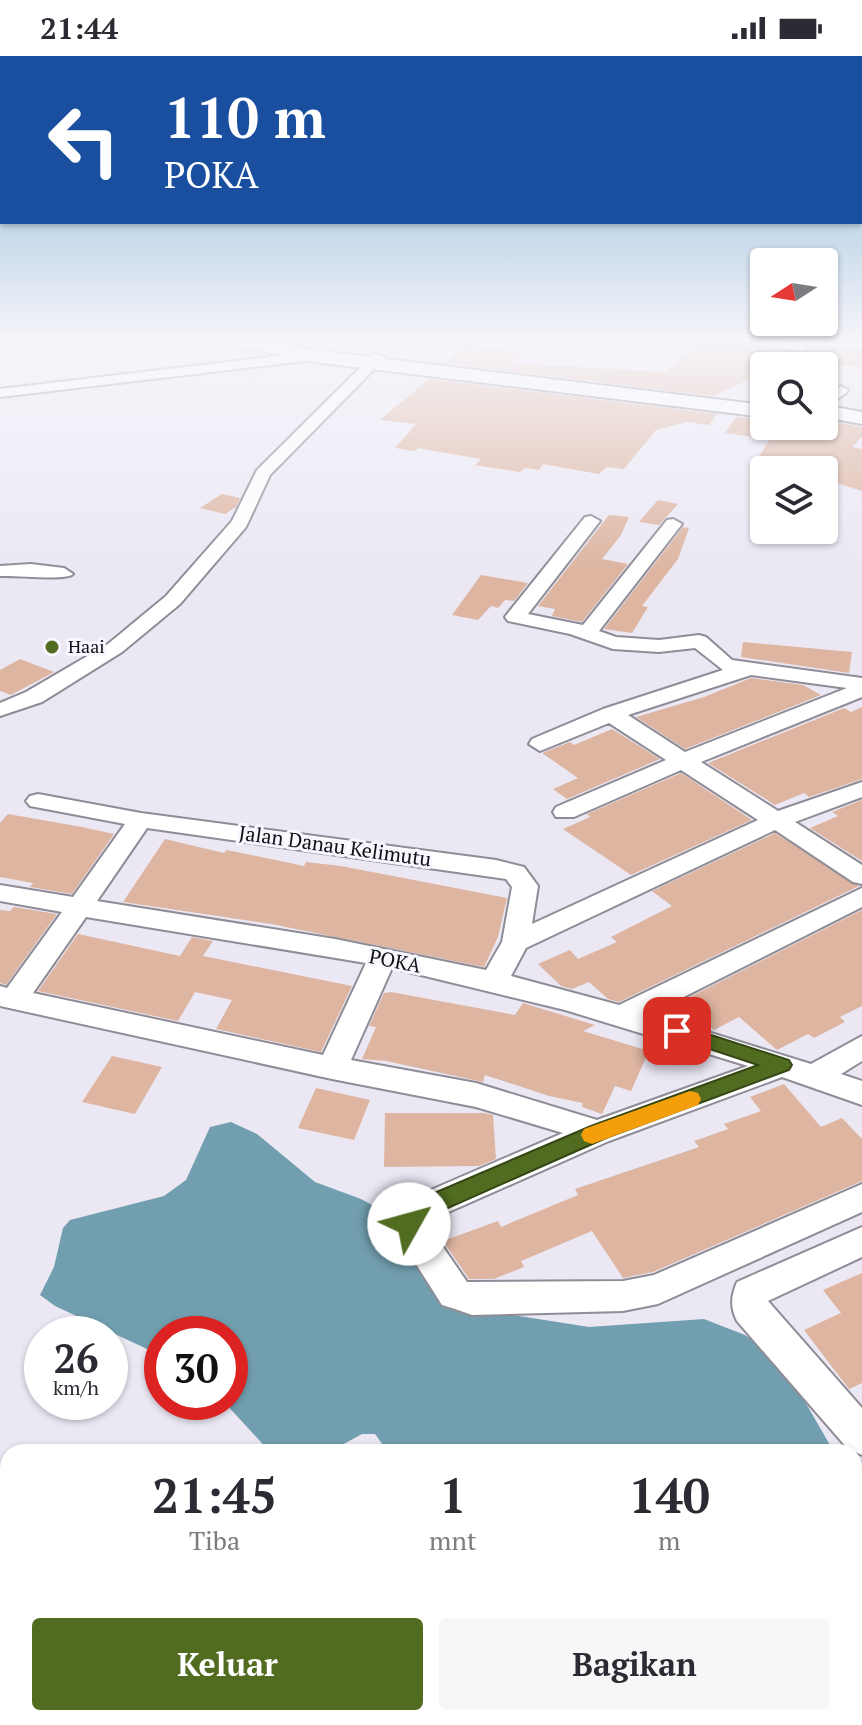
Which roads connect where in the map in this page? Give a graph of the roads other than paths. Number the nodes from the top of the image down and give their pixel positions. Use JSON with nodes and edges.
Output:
{"nodes":[{"id":1,"x":320,"y":416,"type":"edge"},
{"id":2,"x":838,"y":421,"type":"edge"},
{"id":3,"x":862,"y":425,"type":"edge"},
{"id":4,"x":591,"y":521,"type":"dead end"},
{"id":5,"x":673,"y":524,"type":"dead end"},
{"id":6,"x":0,"y":571,"type":"edge"},
{"id":7,"x":64,"y":574,"type":"dead end"},
{"id":8,"x":586,"y":634,"type":"junction"},
{"id":9,"x":746,"y":670,"type":"junction"},
{"id":10,"x":862,"y":687,"type":"edge"},
{"id":11,"x":0,"y":710,"type":"edge"},
{"id":12,"x":611,"y":714,"type":"junction"},
{"id":13,"x":540,"y":744,"type":"dead end"},
{"id":14,"x":682,"y":761,"type":"junction"},
{"id":15,"x":862,"y":789,"type":"edge"},
{"id":16,"x":38,"y":801,"type":"dead end"},
{"id":17,"x":565,"y":812,"type":"dead end"},
{"id":18,"x":141,"y":820,"type":"junction"},
{"id":19,"x":777,"y":820,"type":"junction"},
{"id":20,"x":862,"y":876,"type":"edge"},
{"id":21,"x":0,"y":893,"type":"edge"},
{"id":22,"x":862,"y":896,"type":"edge"},
{"id":23,"x":81,"y":908,"type":"junction"},
{"id":24,"x":516,"y":942,"type":"junction"},
{"id":25,"x":383,"y":957,"type":"junction"},
{"id":26,"x":494,"y":981,"type":"junction"},
{"id":27,"x":7,"y":997,"type":"edge"},
{"id":28,"x":625,"y":1014,"type":"junction"},
{"id":29,"x":862,"y":1047,"type":"edge"},
{"id":30,"x":782,"y":1065,"type":"junction"},
{"id":31,"x":332,"y":1068,"type":"junction"},
{"id":32,"x":815,"y":1076,"type":"junction"},
{"id":33,"x":862,"y":1093,"type":"edge"},
{"id":34,"x":598,"y":1132,"type":"junction"},
{"id":35,"x":862,"y":1197,"type":"edge"},
{"id":36,"x":862,"y":1241,"type":"edge"},
{"id":37,"x":862,"y":1436,"type":"edge"}],
"edges":[{"from":1,"to":11,"type":"street"},
{"from":2,"to":3,"type":"highway"},
{"from":4,"to":8,"type":"street"},
{"from":5,"to":8,"type":"street"},
{"from":6,"to":7,"type":"street"},
{"from":8,"to":9,"type":"street"},
{"from":9,"to":10,"type":"street"},
{"from":9,"to":12,"type":"street"},
{"from":10,"to":14,"type":"street"},
{"from":12,"to":13,"type":"street"},
{"from":12,"to":14,"type":"street"},
{"from":14,"to":17,"type":"street"},
{"from":14,"to":19,"type":"street"},
{"from":15,"to":19,"type":"street"},
{"from":16,"to":18,"type":"street","name":"Jalan Danau Kelimutu"},
{"from":18,"to":23,"type":"street"},
{"from":18,"to":24,"type":"street","name":"Jalan Danau Kelimutu"},
{"from":19,"to":20,"type":"street"},
{"from":19,"to":24,"type":"street"},
{"from":21,"to":23,"type":"street","name":"POKA"},
{"from":22,"to":28,"type":"street"},
{"from":23,"to":25,"type":"street","name":"POKA"},
{"from":23,"to":27,"type":"street"},
{"from":24,"to":26,"type":"street","name":"Jalan Danau Kelimutu"},
{"from":25,"to":26,"type":"street","name":"POKA"},
{"from":25,"to":31,"type":"street"},
{"from":26,"to":28,"type":"street","name":"POKA"},
{"from":27,"to":31,"type":"street"},
{"from":28,"to":30,"type":"street","name":"POKA"},
{"from":29,"to":32,"type":"street"},
{"from":30,"to":32,"type":"street","name":"POKA"},
{"from":30,"to":34,"type":"street"},
{"from":31,"to":34,"type":"street"},
{"from":32,"to":33,"type":"street","name":"POKA"},
{"from":34,"to":35,"type":"street"},
{"from":36,"to":37,"type":"street"}]}
